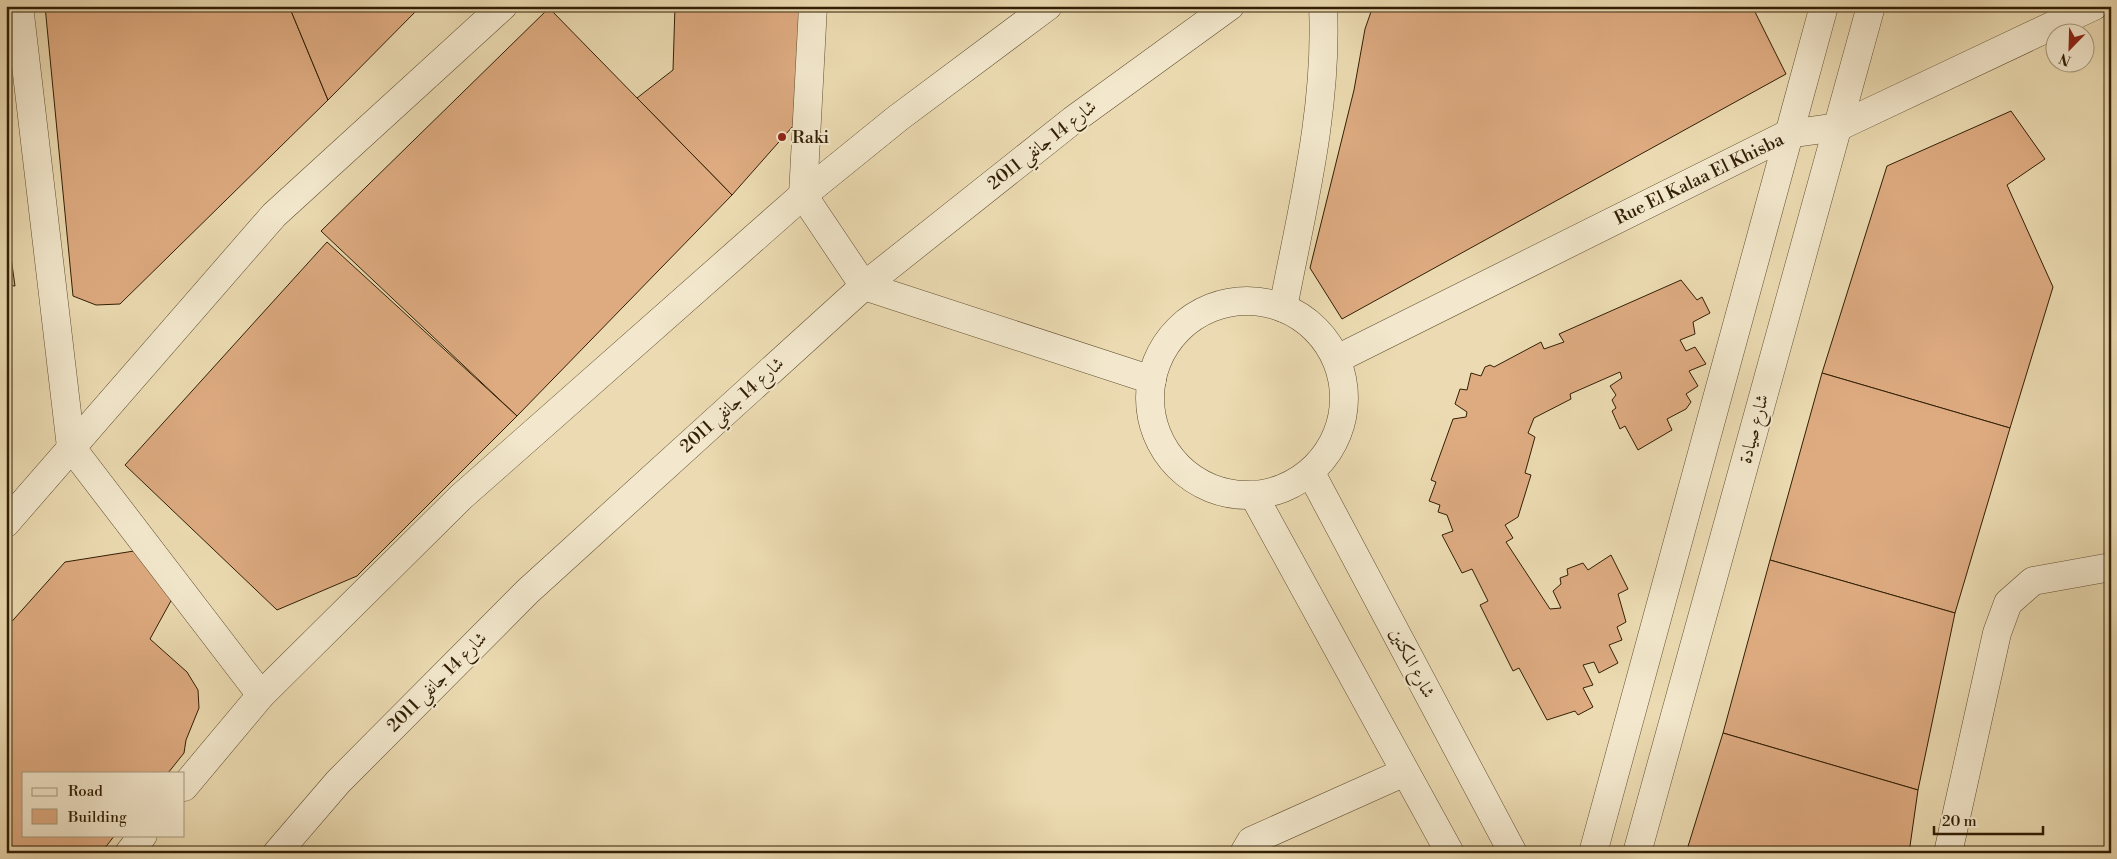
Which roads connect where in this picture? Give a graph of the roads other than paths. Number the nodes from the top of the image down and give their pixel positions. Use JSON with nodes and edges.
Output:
{"nodes":[{"id":1,"x":19,"y":6,"type":"edge"},
{"id":2,"x":503,"y":6,"type":"edge"},
{"id":3,"x":813,"y":6,"type":"edge"},
{"id":4,"x":1048,"y":6,"type":"edge"},
{"id":5,"x":1230,"y":6,"type":"edge"},
{"id":6,"x":1323,"y":6,"type":"edge"},
{"id":7,"x":1824,"y":6,"type":"edge"},
{"id":8,"x":1871,"y":6,"type":"edge"},
{"id":9,"x":2094,"y":6,"type":"edge"},
{"id":10,"x":1838,"y":127,"type":"junction"},
{"id":11,"x":1788,"y":134,"type":"junction"},
{"id":12,"x":803,"y":195,"type":"junction"},
{"id":13,"x":864,"y":286,"type":"junction"},
{"id":14,"x":1283,"y":308,"type":"junction"},
{"id":15,"x":1337,"y":359,"type":"junction"},
{"id":16,"x":1152,"y":380,"type":"junction"},
{"id":17,"x":71,"y":447,"type":"junction"},
{"id":18,"x":1311,"y":473,"type":"junction"},
{"id":19,"x":1254,"y":496,"type":"junction"},
{"id":20,"x":6,"y":523,"type":"edge"},
{"id":21,"x":2111,"y":567,"type":"edge"},
{"id":22,"x":261,"y":695,"type":"junction"},
{"id":23,"x":1405,"y":772,"type":"junction"},
{"id":24,"x":185,"y":786,"type":"edge"},
{"id":25,"x":142,"y":836,"type":"edge"},
{"id":26,"x":129,"y":853,"type":"edge"},
{"id":27,"x":277,"y":853,"type":"edge"},
{"id":28,"x":1244,"y":853,"type":"edge"},
{"id":29,"x":1450,"y":853,"type":"edge"},
{"id":30,"x":1513,"y":853,"type":"edge"},
{"id":31,"x":1593,"y":853,"type":"edge"},
{"id":32,"x":1637,"y":853,"type":"edge"},
{"id":33,"x":1948,"y":853,"type":"edge"}],
"edges":[{"from":1,"to":17,"type":"street"},
{"from":2,"to":17,"type":"street"},
{"from":3,"to":12,"type":"street"},
{"from":4,"to":12,"type":"street"},
{"from":5,"to":13,"type":"street","name":"شارع 14 جانفي 2011"},
{"from":6,"to":14,"type":"street"},
{"from":7,"to":11,"type":"street"},
{"from":8,"to":10,"type":"street","name":"شارع صيادة"},
{"from":9,"to":10,"type":"street","name":"Rue El Kalaa El Khisba"},
{"from":10,"to":11,"type":"street","name":"Rue El Kalaa El Khisba"},
{"from":10,"to":32,"type":"street","name":"شارع صيادة"},
{"from":11,"to":15,"type":"street","name":"Rue El Kalaa El Khisba"},
{"from":11,"to":31,"type":"street"},
{"from":12,"to":13,"type":"street"},
{"from":12,"to":22,"type":"street"},
{"from":13,"to":16,"type":"street"},
{"from":13,"to":27,"type":"street","name":"شارع 14 جانفي 2011"},
{"from":14,"to":15,"type":"street"},
{"from":14,"to":16,"type":"street"},
{"from":15,"to":18,"type":"street"},
{"from":16,"to":19,"type":"street"},
{"from":17,"to":20,"type":"street"},
{"from":17,"to":22,"type":"street"},
{"from":18,"to":19,"type":"street"},
{"from":18,"to":30,"type":"street","name":"شارع المكنين"},
{"from":19,"to":23,"type":"street"},
{"from":21,"to":33,"type":"street"},
{"from":22,"to":24,"type":"street"},
{"from":23,"to":28,"type":"street"},
{"from":23,"to":29,"type":"street"},
{"from":25,"to":26,"type":"street"}]}
